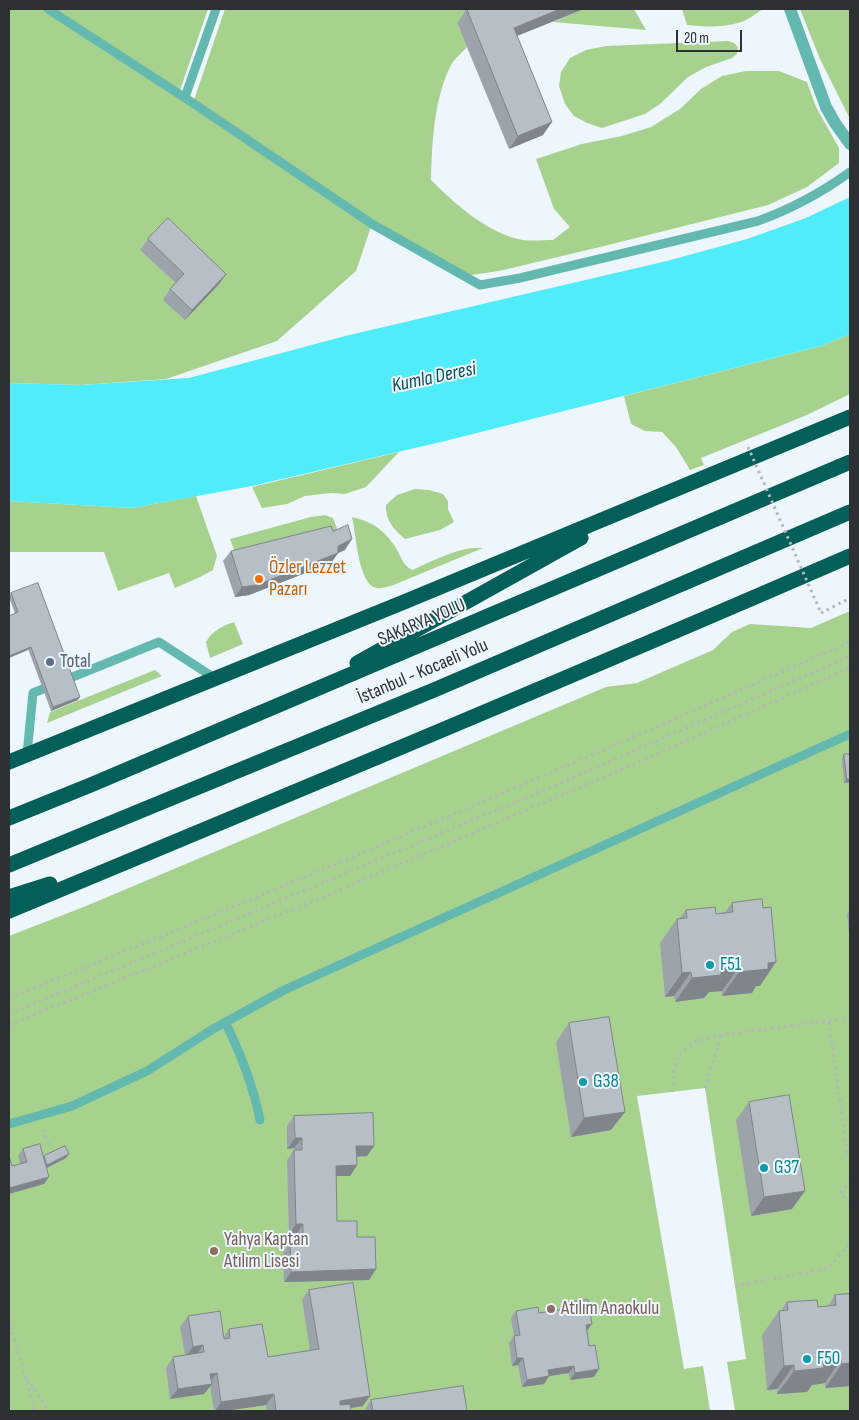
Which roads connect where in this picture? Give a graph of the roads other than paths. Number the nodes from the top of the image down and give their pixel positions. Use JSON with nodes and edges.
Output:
{"nodes":[{"id":1,"x":48,"y":9,"type":"edge"},
{"id":2,"x":216,"y":9,"type":"edge"},
{"id":3,"x":790,"y":9,"type":"edge"},
{"id":4,"x":185,"y":97,"type":"junction"},
{"id":5,"x":850,"y":144,"type":"edge"},
{"id":6,"x":850,"y":172,"type":"edge"},
{"id":7,"x":850,"y":417,"type":"edge"},
{"id":8,"x":850,"y":462,"type":"edge"},
{"id":9,"x":641,"y":504,"type":"junction"},
{"id":10,"x":850,"y":512,"type":"edge"},
{"id":11,"x":850,"y":556,"type":"edge"},
{"id":12,"x":216,"y":678,"type":"junction"},
{"id":13,"x":290,"y":700,"type":"junction"},
{"id":14,"x":850,"y":734,"type":"edge"},
{"id":15,"x":27,"y":754,"type":"junction"},
{"id":16,"x":9,"y":762,"type":"edge"},
{"id":17,"x":9,"y":818,"type":"edge"},
{"id":18,"x":137,"y":858,"type":"junction"},
{"id":19,"x":9,"y":865,"type":"edge"},
{"id":20,"x":9,"y":897,"type":"edge"},
{"id":21,"x":9,"y":910,"type":"edge"},
{"id":22,"x":225,"y":1022,"type":"junction"},
{"id":23,"x":260,"y":1120,"type":"dead end"},
{"id":24,"x":9,"y":1124,"type":"edge"}],
"edges":[{"from":1,"to":4,"type":"lane"},
{"from":2,"to":4,"type":"lane"},
{"from":3,"to":5,"type":"street"},
{"from":4,"to":6,"type":"lane"},
{"from":7,"to":9,"type":"highway"},
{"from":8,"to":13,"type":"highway","name":"SAKARYA YOLU"},
{"from":9,"to":12,"type":"highway"},
{"from":9,"to":13,"type":"highway"},
{"from":10,"to":19,"type":"highway","name":"İstanbul - Kocaeli Yolu"},
{"from":11,"to":18,"type":"highway"},
{"from":12,"to":15,"type":"highway"},
{"from":12,"to":15,"type":"lane"},
{"from":13,"to":17,"type":"highway","name":"SAKARYA YOLU"},
{"from":14,"to":22,"type":"lane"},
{"from":15,"to":16,"type":"highway"},
{"from":18,"to":20,"type":"highway"},
{"from":18,"to":21,"type":"highway"},
{"from":22,"to":23,"type":"lane"},
{"from":22,"to":24,"type":"lane"}]}
